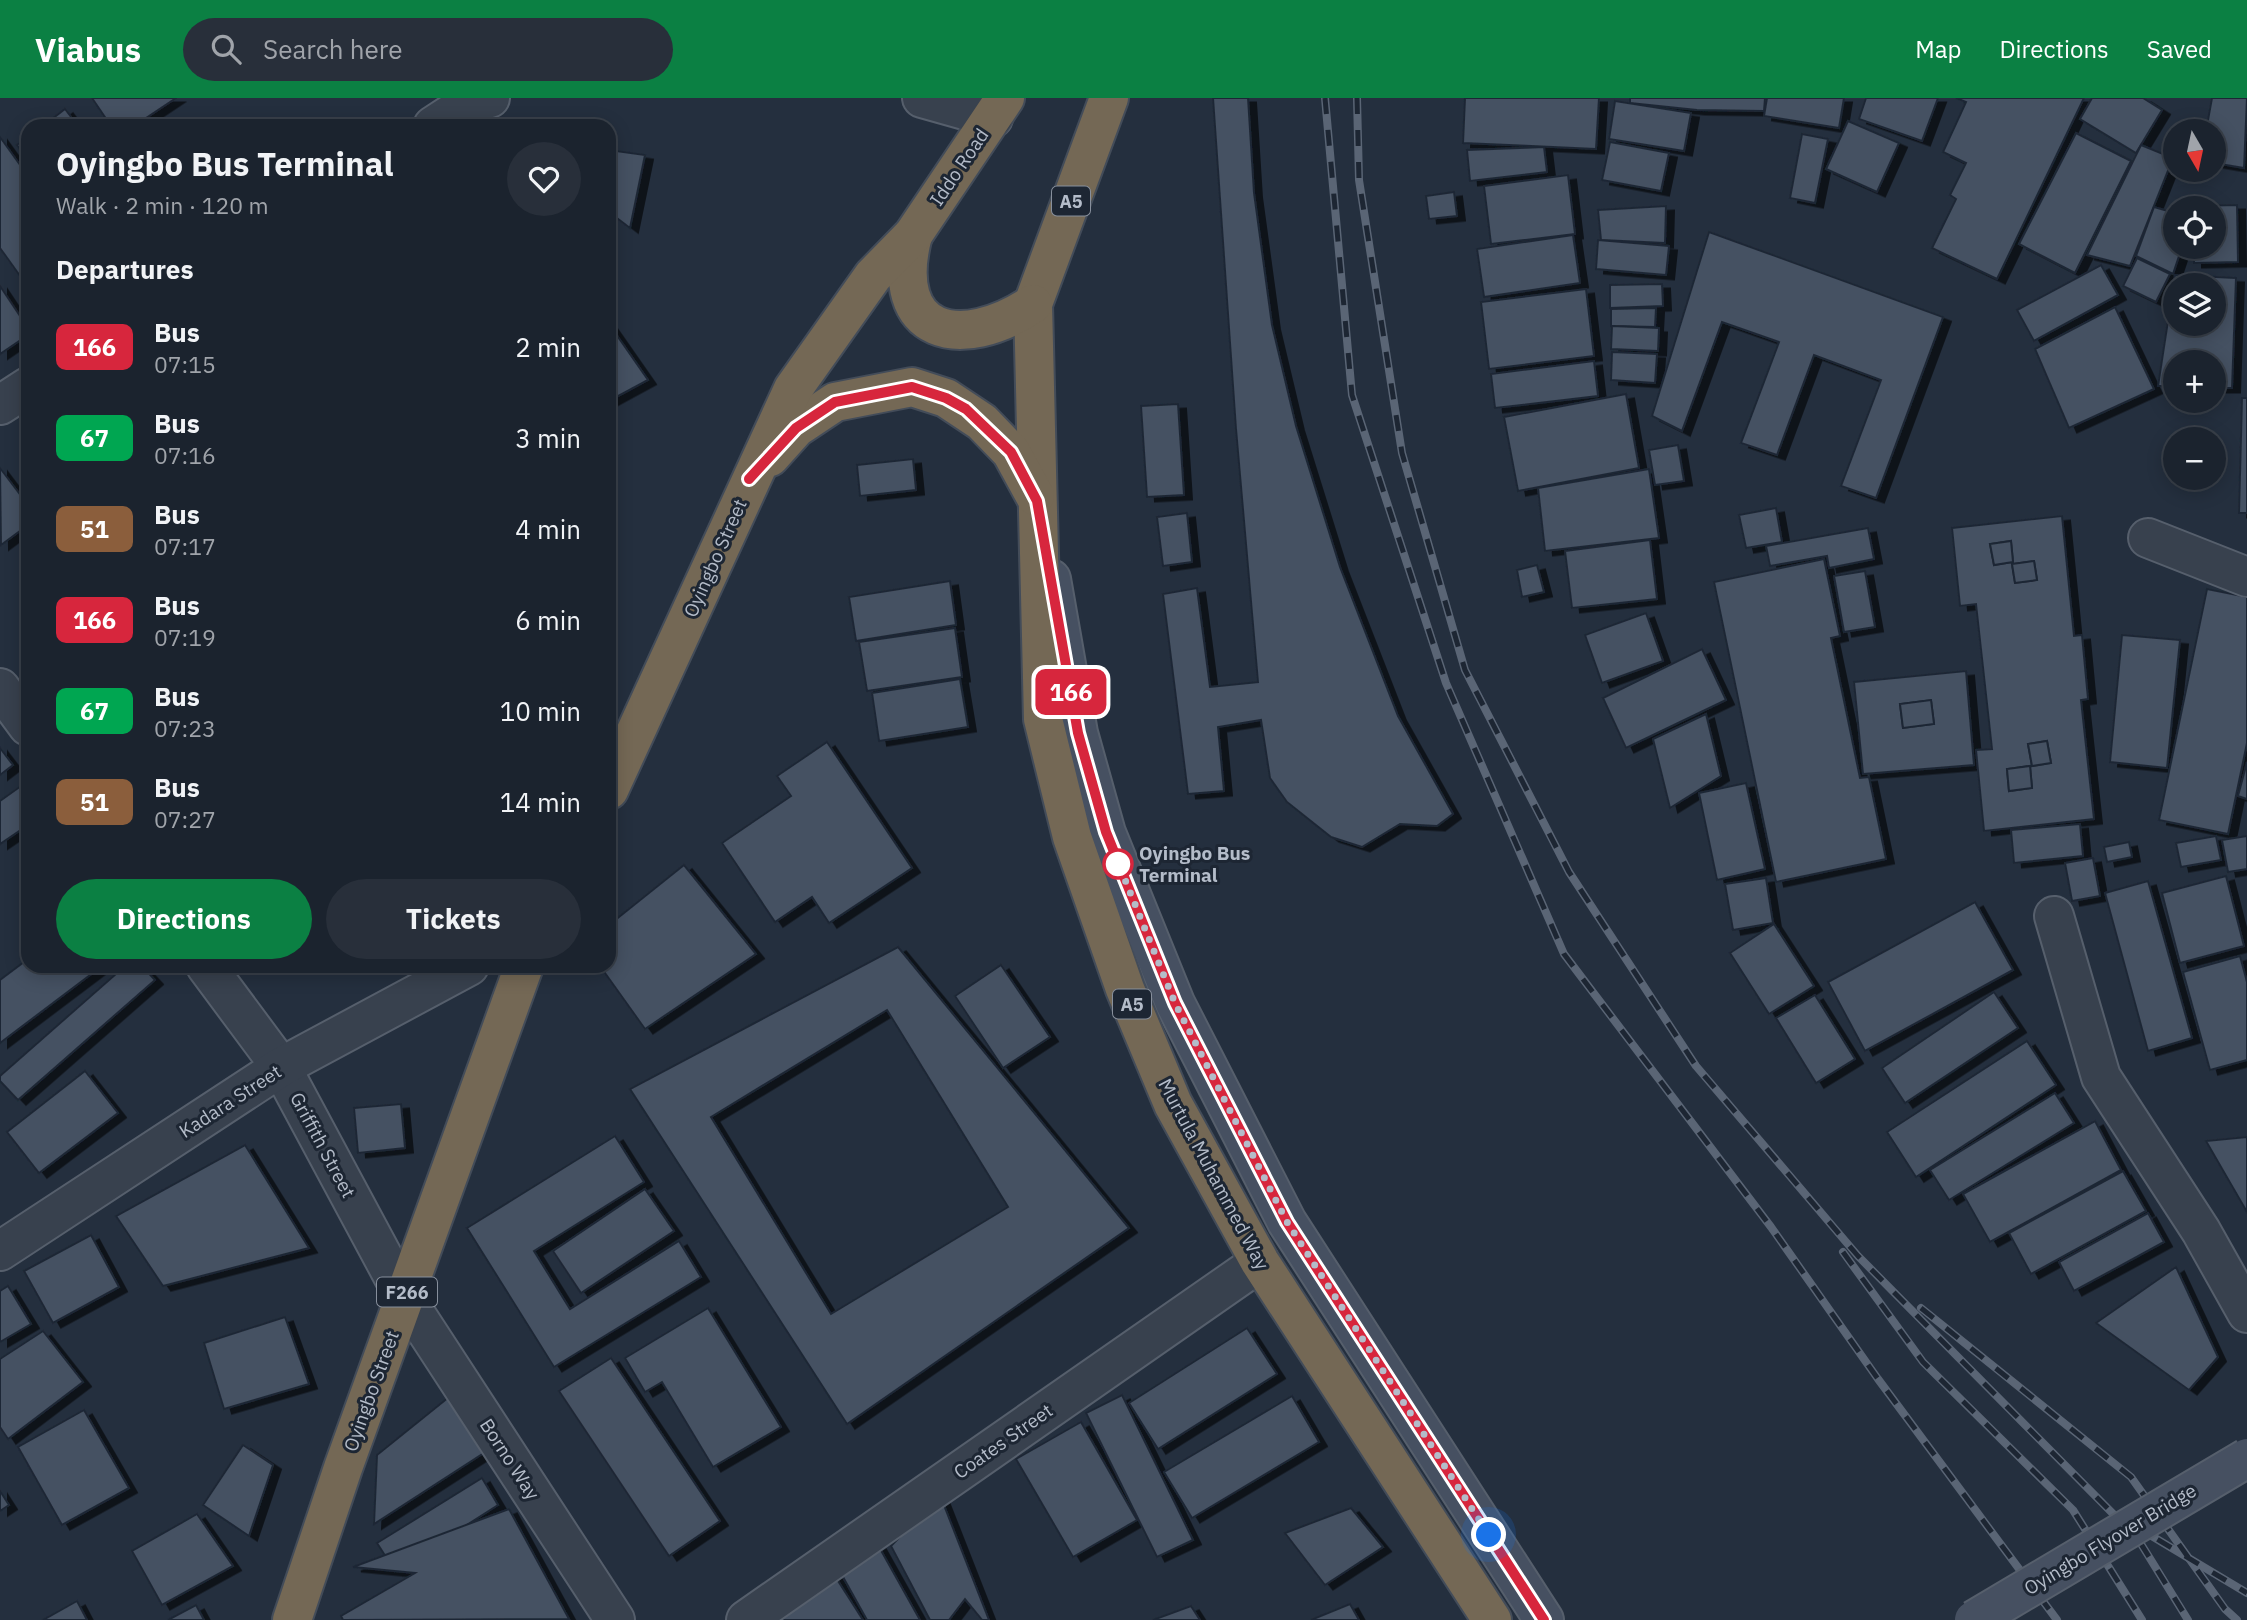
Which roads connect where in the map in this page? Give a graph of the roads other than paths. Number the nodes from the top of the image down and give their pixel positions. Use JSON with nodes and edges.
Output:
{"nodes":[{"id":1,"x":922,"y":98,"type":"edge"},
{"id":2,"x":1109,"y":98,"type":"edge"},
{"id":3,"x":999,"y":108,"type":"edge"},
{"id":4,"x":913,"y":235,"type":"junction"},
{"id":5,"x":1034,"y":304,"type":"junction"},
{"id":6,"x":21,"y":392,"type":"edge"},
{"id":7,"x":0,"y":405,"type":"edge"},
{"id":8,"x":749,"y":479,"type":"junction"},
{"id":9,"x":1037,"y":501,"type":"junction"},
{"id":10,"x":2148,"y":538,"type":"dead end"},
{"id":11,"x":2247,"y":577,"type":"edge"},
{"id":12,"x":0,"y":688,"type":"edge"},
{"id":13,"x":21,"y":716,"type":"edge"},
{"id":14,"x":616,"y":777,"type":"edge"},
{"id":15,"x":2054,"y":916,"type":"dead end"},
{"id":16,"x":211,"y":973,"type":"edge"},
{"id":17,"x":456,"y":973,"type":"edge"},
{"id":18,"x":521,"y":973,"type":"edge"},
{"id":19,"x":281,"y":1067,"type":"junction"},
{"id":20,"x":0,"y":1251,"type":"edge"},
{"id":21,"x":1260,"y":1262,"type":"junction"},
{"id":22,"x":405,"y":1298,"type":"junction"},
{"id":23,"x":2247,"y":1313,"type":"edge"},
{"id":24,"x":2247,"y":1458,"type":"edge"},
{"id":25,"x":292,"y":1620,"type":"edge"},
{"id":26,"x":615,"y":1620,"type":"edge"},
{"id":27,"x":746,"y":1620,"type":"edge"},
{"id":28,"x":1492,"y":1620,"type":"edge"},
{"id":29,"x":1544,"y":1620,"type":"edge"},
{"id":30,"x":1974,"y":1620,"type":"edge"}],
"edges":[{"from":1,"to":3,"type":"street"},
{"from":2,"to":5,"type":"highway","number":"A5"},
{"from":3,"to":4,"type":"highway","name":"Iddo Road"},
{"from":4,"to":5,"type":"highway"},
{"from":4,"to":8,"type":"highway","name":"Oyingbo Street"},
{"from":5,"to":9,"type":"highway","name":"Murtula Muhammed Way","number":"A5"},
{"from":6,"to":7,"type":"street"},
{"from":8,"to":9,"type":"highway"},
{"from":8,"to":14,"type":"highway","name":"Oyingbo Street"},
{"from":9,"to":21,"type":"highway","name":"Murtula Muhammed Way","number":"A5"},
{"from":9,"to":29,"type":"street"},
{"from":10,"to":11,"type":"street"},
{"from":12,"to":13,"type":"street"},
{"from":15,"to":23,"type":"street"},
{"from":16,"to":19,"type":"street","name":"Griffith Street"},
{"from":17,"to":19,"type":"street","name":"Kadara Street"},
{"from":18,"to":22,"type":"highway","name":"Oyingbo Street","number":"F266"},
{"from":19,"to":20,"type":"street","name":"Kadara Street"},
{"from":19,"to":22,"type":"street","name":"Griffith Street"},
{"from":21,"to":27,"type":"street","name":"Coates Street"},
{"from":21,"to":28,"type":"highway","name":"Murtula Muhammed Way","number":"A5"},
{"from":22,"to":25,"type":"highway","name":"Oyingbo Street","number":"F266"},
{"from":22,"to":26,"type":"street","name":"Borno Way"},
{"from":24,"to":30,"type":"street","name":"Oyingbo Flyover Bridge","bridge":true}]}
